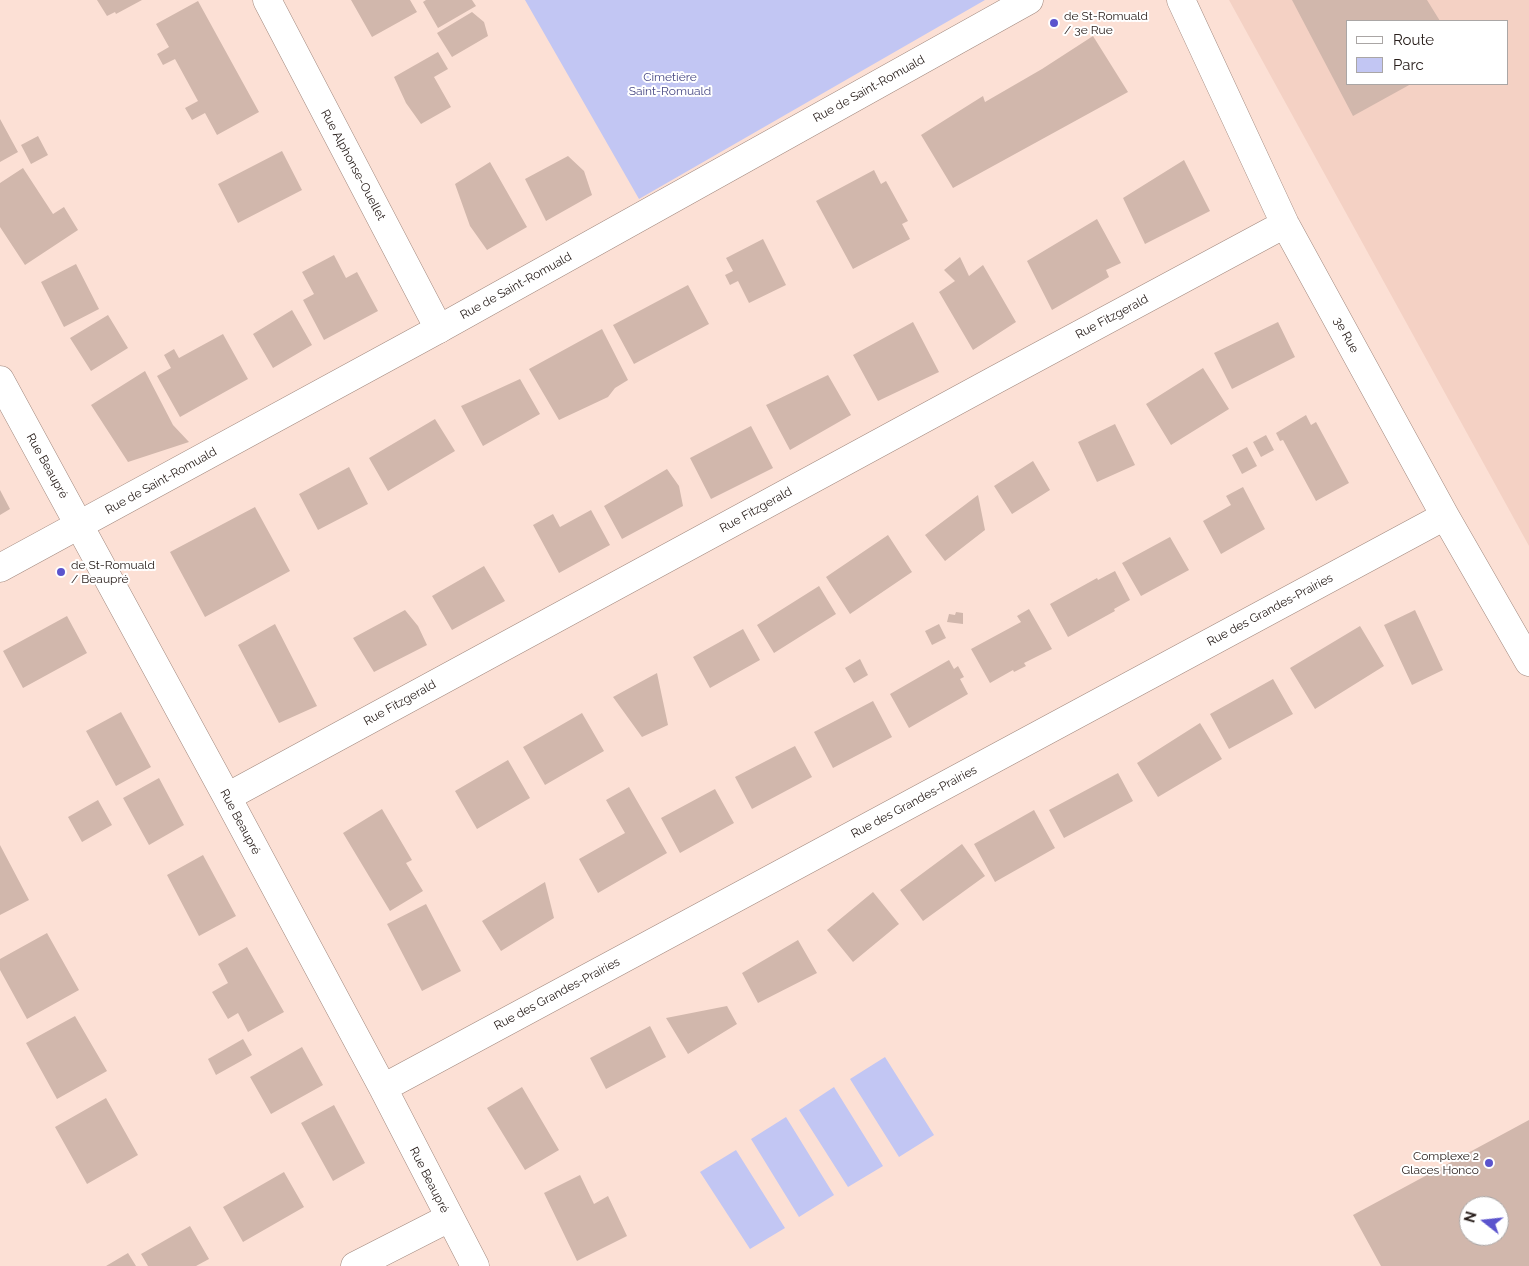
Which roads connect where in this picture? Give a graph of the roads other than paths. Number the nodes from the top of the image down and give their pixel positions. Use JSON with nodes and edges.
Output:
{"nodes":[{"id":1,"x":267,"y":0,"type":"edge"},
{"id":2,"x":1029,"y":0,"type":"edge"},
{"id":3,"x":1181,"y":0,"type":"edge"},
{"id":4,"x":1285,"y":224,"type":"junction"},
{"id":5,"x":439,"y":329,"type":"junction"},
{"id":6,"x":0,"y":380,"type":"edge"},
{"id":7,"x":1445,"y":516,"type":"junction"},
{"id":8,"x":79,"y":525,"type":"junction"},
{"id":9,"x":0,"y":568,"type":"edge"},
{"id":10,"x":1529,"y":662,"type":"edge"},
{"id":11,"x":227,"y":797,"type":"junction"},
{"id":12,"x":382,"y":1088,"type":"junction"},
{"id":13,"x":449,"y":1218,"type":"junction"},
{"id":14,"x":355,"y":1266,"type":"edge"},
{"id":15,"x":475,"y":1266,"type":"edge"}],
"edges":[{"from":1,"to":5,"type":"street","name":"Rue Alphonse-Ouellet"},
{"from":2,"to":5,"type":"street","name":"Rue de Saint-Romuald"},
{"from":3,"to":4,"type":"street","name":"3e Rue"},
{"from":4,"to":7,"type":"street","name":"3e Rue"},
{"from":4,"to":11,"type":"street","name":"Rue Fitzgerald"},
{"from":5,"to":8,"type":"street","name":"Rue de Saint-Romuald"},
{"from":6,"to":8,"type":"street","name":"Rue Beaupré"},
{"from":7,"to":10,"type":"street","name":"3e Rue"},
{"from":7,"to":12,"type":"street","name":"Rue des Grandes-Prairies"},
{"from":8,"to":9,"type":"street","name":"Rue de Saint-Romuald"},
{"from":8,"to":11,"type":"street","name":"Rue Beaupré"},
{"from":11,"to":12,"type":"street","name":"Rue Beaupré"},
{"from":12,"to":13,"type":"street","name":"Rue Beaupré"},
{"from":13,"to":14,"type":"street"},
{"from":13,"to":15,"type":"street","name":"Rue Beaupré"}]}
